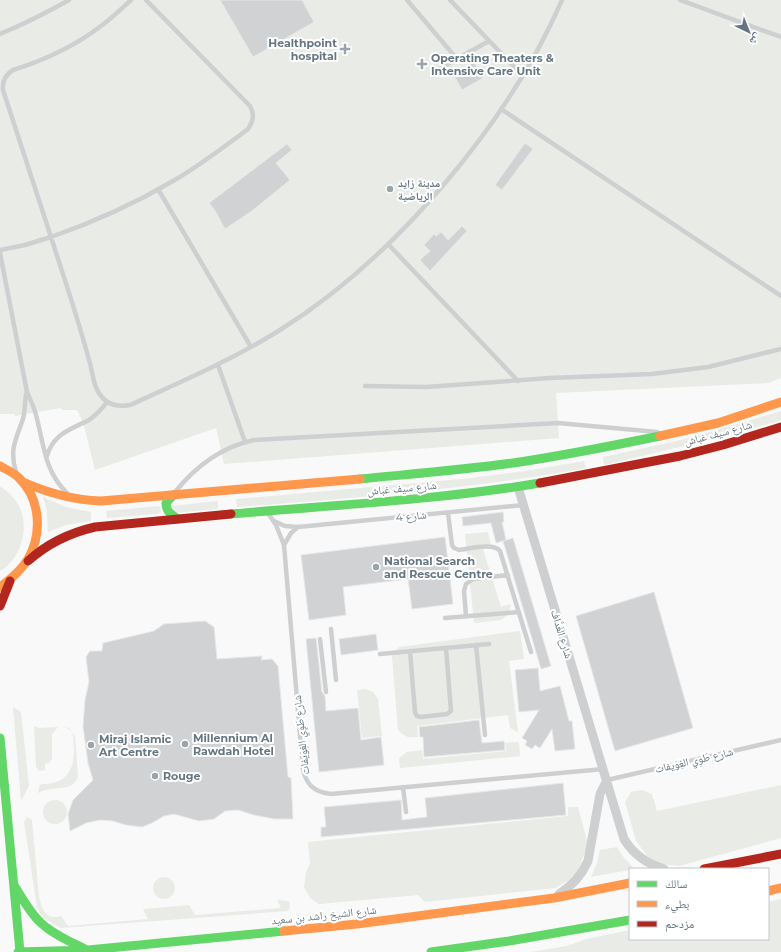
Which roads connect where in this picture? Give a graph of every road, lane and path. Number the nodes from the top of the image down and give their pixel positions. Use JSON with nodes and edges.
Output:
{"nodes":[{"id":1,"x":69,"y":0,"type":"edge"},
{"id":2,"x":131,"y":0,"type":"edge"},
{"id":3,"x":146,"y":0,"type":"edge"},
{"id":4,"x":407,"y":0,"type":"edge"},
{"id":5,"x":450,"y":0,"type":"edge"},
{"id":6,"x":562,"y":0,"type":"edge"},
{"id":7,"x":680,"y":0,"type":"edge"},
{"id":8,"x":0,"y":34,"type":"edge"},
{"id":9,"x":781,"y":37,"type":"edge"},
{"id":10,"x":489,"y":41,"type":"junction"},
{"id":11,"x":457,"y":59,"type":"junction"},
{"id":12,"x":432,"y":73,"type":"dead end"},
{"id":13,"x":522,"y":75,"type":"junction"},
{"id":14,"x":501,"y":109,"type":"junction"},
{"id":15,"x":158,"y":189,"type":"junction"},
{"id":16,"x":51,"y":237,"type":"junction"},
{"id":17,"x":388,"y":244,"type":"junction"},
{"id":18,"x":0,"y":252,"type":"edge"},
{"id":19,"x":781,"y":296,"type":"edge"},
{"id":20,"x":251,"y":347,"type":"junction"},
{"id":21,"x":781,"y":349,"type":"edge"},
{"id":22,"x":218,"y":365,"type":"junction"},
{"id":23,"x":518,"y":381,"type":"junction"},
{"id":24,"x":365,"y":386,"type":"dead end"},
{"id":25,"x":27,"y":392,"type":"junction"},
{"id":26,"x":107,"y":402,"type":"junction"},
{"id":27,"x":781,"y":402,"type":"edge"},
{"id":28,"x":781,"y":427,"type":"edge"},
{"id":29,"x":676,"y":433,"type":"junction"},
{"id":30,"x":245,"y":442,"type":"junction"},
{"id":31,"x":46,"y":458,"type":"junction"},
{"id":32,"x":0,"y":466,"type":"edge"},
{"id":33,"x":20,"y":480,"type":"junction"},
{"id":34,"x":518,"y":487,"type":"junction"},
{"id":35,"x":173,"y":495,"type":"junction"},
{"id":36,"x":75,"y":499,"type":"junction"},
{"id":37,"x":524,"y":505,"type":"junction"},
{"id":38,"x":267,"y":510,"type":"junction"},
{"id":39,"x":448,"y":513,"type":"junction"},
{"id":40,"x":178,"y":519,"type":"junction"},
{"id":41,"x":274,"y":520,"type":"junction"},
{"id":42,"x":298,"y":527,"type":"junction"},
{"id":43,"x":284,"y":545,"type":"junction"},
{"id":44,"x":28,"y":561,"type":"junction"},
{"id":45,"x":508,"y":575,"type":"junction"},
{"id":46,"x":10,"y":581,"type":"junction"},
{"id":47,"x":0,"y":587,"type":"edge"},
{"id":48,"x":0,"y":606,"type":"edge"},
{"id":49,"x":519,"y":612,"type":"junction"},
{"id":50,"x":466,"y":616,"type":"junction"},
{"id":51,"x":445,"y":618,"type":"dead end"},
{"id":52,"x":331,"y":629,"type":"dead end"},
{"id":53,"x":320,"y":639,"type":"dead end"},
{"id":54,"x":489,"y":644,"type":"dead end"},
{"id":55,"x":476,"y":645,"type":"junction"},
{"id":56,"x":446,"y":648,"type":"junction"},
{"id":57,"x":410,"y":651,"type":"junction"},
{"id":58,"x":531,"y":652,"type":"dead end"},
{"id":59,"x":380,"y":654,"type":"dead end"},
{"id":60,"x":336,"y":680,"type":"dead end"},
{"id":61,"x":326,"y":692,"type":"dead end"},
{"id":62,"x":485,"y":735,"type":"dead end"},
{"id":63,"x":0,"y":738,"type":"edge"},
{"id":64,"x":781,"y":740,"type":"edge"},
{"id":65,"x":604,"y":769,"type":"junction"},
{"id":66,"x":607,"y":780,"type":"junction"},
{"id":67,"x":403,"y":787,"type":"junction"},
{"id":68,"x":406,"y":812,"type":"dead end"},
{"id":69,"x":781,"y":854,"type":"edge"},
{"id":70,"x":661,"y":868,"type":"edge"},
{"id":71,"x":709,"y":868,"type":"edge"},
{"id":72,"x":629,"y":884,"type":"edge"},
{"id":73,"x":14,"y":885,"type":"junction"},
{"id":74,"x":781,"y":888,"type":"edge"},
{"id":75,"x":769,"y":891,"type":"edge"},
{"id":76,"x":554,"y":898,"type":"junction"},
{"id":77,"x":629,"y":920,"type":"edge"},
{"id":78,"x":88,"y":950,"type":"junction"},
{"id":79,"x":20,"y":952,"type":"edge"},
{"id":80,"x":432,"y":952,"type":"edge"},
{"id":81,"x":442,"y":952,"type":"edge"}],
"edges":[{"from":1,"to":8,"type":"lane"},
{"from":2,"to":16,"type":"lane"},
{"from":3,"to":15,"type":"lane"},
{"from":4,"to":11,"type":"lane"},
{"from":5,"to":10,"type":"lane"},
{"from":6,"to":13,"type":"lane"},
{"from":7,"to":9,"type":"lane"},
{"from":10,"to":11,"type":"lane"},
{"from":10,"to":13,"type":"lane"},
{"from":11,"to":12,"type":"lane"},
{"from":13,"to":14,"type":"lane"},
{"from":14,"to":17,"type":"lane"},
{"from":14,"to":19,"type":"lane"},
{"from":15,"to":16,"type":"lane"},
{"from":15,"to":20,"type":"lane"},
{"from":16,"to":18,"type":"lane"},
{"from":16,"to":26,"type":"lane"},
{"from":17,"to":20,"type":"lane"},
{"from":17,"to":23,"type":"lane"},
{"from":18,"to":25,"type":"lane"},
{"from":20,"to":22,"type":"lane"},
{"from":21,"to":23,"type":"lane"},
{"from":22,"to":26,"type":"lane"},
{"from":22,"to":30,"type":"lane"},
{"from":23,"to":24,"type":"lane"},
{"from":25,"to":31,"type":"lane"},
{"from":25,"to":33,"type":"lane"},
{"from":26,"to":31,"type":"lane"},
{"from":27,"to":29,"type":"street","name":"شارع سيف غباش"},
{"from":28,"to":34,"type":"street","name":"شارع سيف غباش"},
{"from":29,"to":30,"type":"lane"},
{"from":29,"to":35,"type":"street","name":"شارع سيف غباش"},
{"from":30,"to":35,"type":"lane"},
{"from":31,"to":36,"type":"lane"},
{"from":32,"to":33,"type":"street","name":"شارع سيف غباش"},
{"from":33,"to":36,"type":"street","name":"شارع سيف غباش"},
{"from":33,"to":44,"type":"street"},
{"from":34,"to":37,"type":"street","name":"شارع الغَدَّاف"},
{"from":34,"to":38,"type":"street","name":"شارع سيف غباش"},
{"from":35,"to":36,"type":"street","name":"شارع سيف غباش"},
{"from":35,"to":40,"type":"street"},
{"from":37,"to":39,"type":"lane","name":"شارع 4"},
{"from":37,"to":65,"type":"street","name":"شارع الغَدَّاف"},
{"from":38,"to":40,"type":"street","name":"شارع سيف غباش"},
{"from":38,"to":41,"type":"lane","name":"شارع طَوِي الغِوَيفات"},
{"from":39,"to":42,"type":"lane","name":"شارع 4"},
{"from":39,"to":45,"type":"lane"},
{"from":40,"to":44,"type":"street","name":"شارع سيف غباش"},
{"from":41,"to":42,"type":"lane","name":"شارع 4"},
{"from":41,"to":43,"type":"lane","name":"شارع طَوِي الغِوَيفات"},
{"from":42,"to":43,"type":"lane"},
{"from":43,"to":67,"type":"lane","name":"شارع طَوِي الغِوَيفات"},
{"from":44,"to":46,"type":"street"},
{"from":45,"to":49,"type":"lane"},
{"from":45,"to":50,"type":"lane"},
{"from":46,"to":47,"type":"street"},
{"from":46,"to":48,"type":"street"},
{"from":49,"to":50,"type":"lane"},
{"from":49,"to":58,"type":"lane"},
{"from":50,"to":51,"type":"lane"},
{"from":52,"to":60,"type":"lane"},
{"from":53,"to":61,"type":"lane"},
{"from":54,"to":55,"type":"lane"},
{"from":55,"to":56,"type":"lane"},
{"from":55,"to":62,"type":"lane"},
{"from":56,"to":57,"type":"lane"},
{"from":56,"to":57,"type":"lane"},
{"from":57,"to":59,"type":"lane"},
{"from":63,"to":73,"type":"street"},
{"from":64,"to":66,"type":"lane","name":"شارع طَوِي الغِوَيفات"},
{"from":65,"to":66,"type":"street","name":"شارع الغَدَّاف"},
{"from":65,"to":67,"type":"lane","name":"شارع طَوِي الغِوَيفات"},
{"from":66,"to":70,"type":"street","name":"شارع الغَدَّاف"},
{"from":66,"to":76,"type":"street"},
{"from":67,"to":68,"type":"lane"},
{"from":69,"to":71,"type":"street"},
{"from":72,"to":76,"type":"street","name":"شارع الشيخ راشد بن سعيد"},
{"from":73,"to":78,"type":"street"},
{"from":73,"to":79,"type":"street"},
{"from":74,"to":75,"type":"street"},
{"from":76,"to":78,"type":"street","name":"شارع الشيخ راشد بن سعيد"},
{"from":77,"to":81,"type":"street"},
{"from":78,"to":79,"type":"street","name":"شارع الشيخ راشد بن سعيد"},
{"from":80,"to":81,"type":"street"}]}
